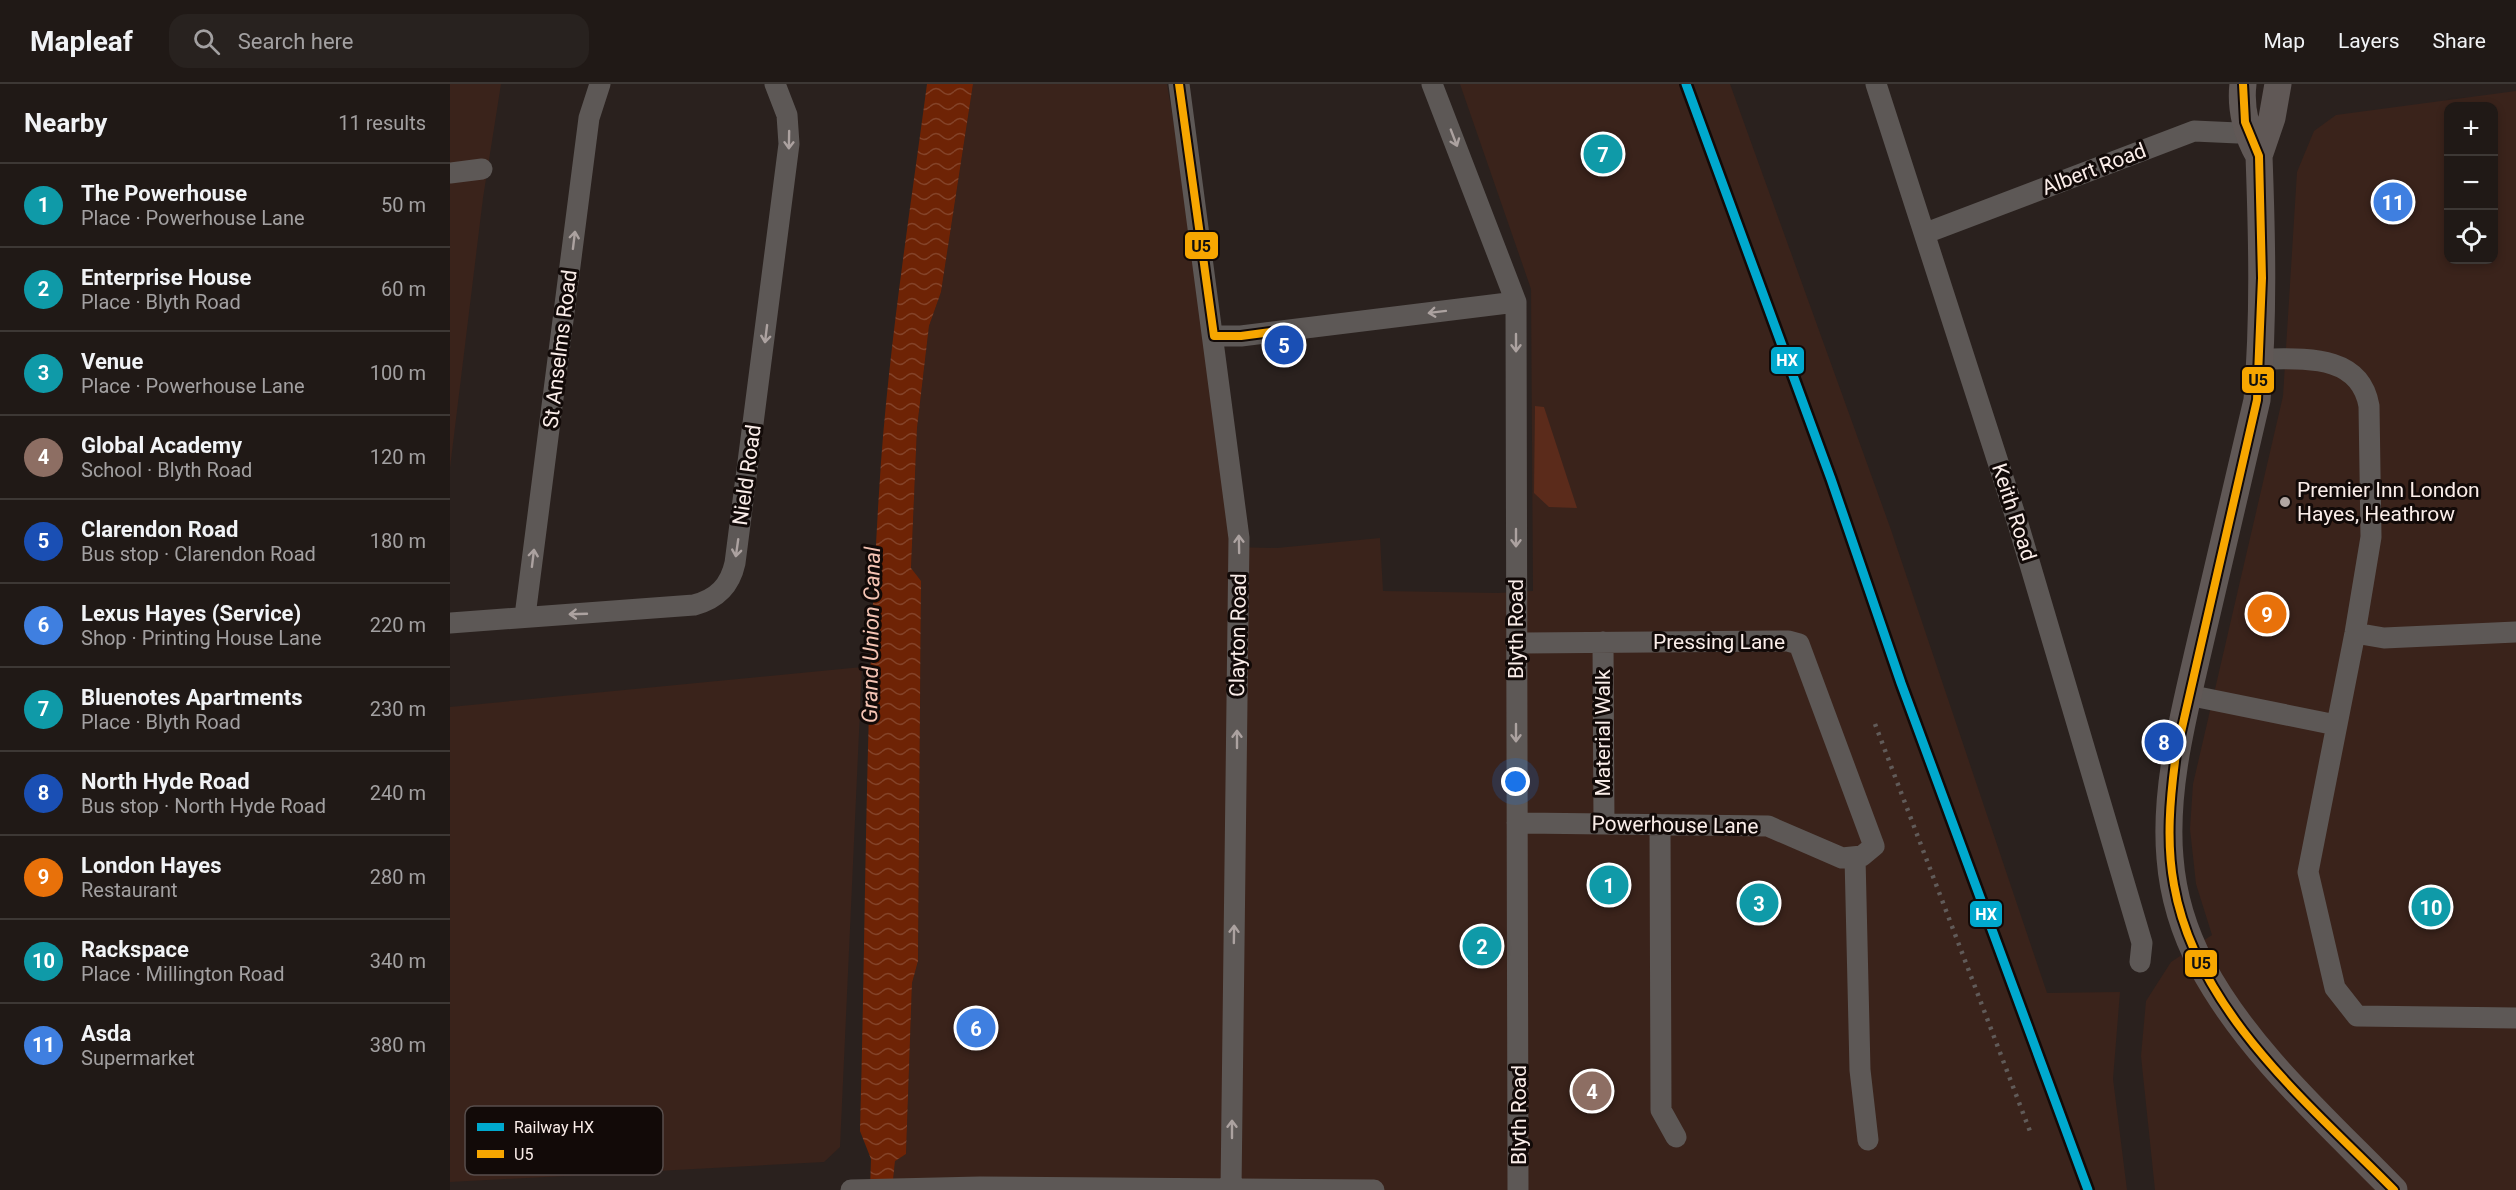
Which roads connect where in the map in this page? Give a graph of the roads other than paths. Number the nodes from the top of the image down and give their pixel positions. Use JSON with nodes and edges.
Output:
{"nodes":[{"id":1,"x":600,"y":84,"type":"edge"},
{"id":2,"x":775,"y":84,"type":"edge"},
{"id":3,"x":1179,"y":84,"type":"edge"},
{"id":4,"x":1432,"y":84,"type":"edge"},
{"id":5,"x":1876,"y":84,"type":"edge"},
{"id":6,"x":2243,"y":84,"type":"edge"},
{"id":7,"x":2278,"y":84,"type":"edge"},
{"id":8,"x":2259,"y":141,"type":"junction"},
{"id":9,"x":482,"y":169,"type":"dead end"},
{"id":10,"x":450,"y":173,"type":"edge"},
{"id":11,"x":1926,"y":233,"type":"junction"},
{"id":12,"x":1516,"y":302,"type":"junction"},
{"id":13,"x":1214,"y":336,"type":"junction"},
{"id":14,"x":2260,"y":359,"type":"junction"},
{"id":15,"x":525,"y":616,"type":"junction"},
{"id":16,"x":450,"y":623,"type":"edge"},
{"id":17,"x":2516,"y":632,"type":"edge"},
{"id":18,"x":2355,"y":633,"type":"junction"},
{"id":19,"x":1603,"y":642,"type":"junction"},
{"id":20,"x":1516,"y":644,"type":"junction"},
{"id":21,"x":2188,"y":694,"type":"junction"},
{"id":22,"x":2336,"y":725,"type":"junction"},
{"id":23,"x":1517,"y":823,"type":"junction"},
{"id":24,"x":1604,"y":824,"type":"junction"},
{"id":25,"x":1660,"y":825,"type":"junction"},
{"id":26,"x":1855,"y":856,"type":"junction"},
{"id":27,"x":2146,"y":948,"type":"dead end"},
{"id":28,"x":2516,"y":1018,"type":"edge"},
{"id":29,"x":1676,"y":1137,"type":"dead end"},
{"id":30,"x":1868,"y":1140,"type":"dead end"},
{"id":31,"x":1231,"y":1189,"type":"edge"},
{"id":32,"x":851,"y":1190,"type":"edge"},
{"id":33,"x":1374,"y":1190,"type":"edge"},
{"id":34,"x":1518,"y":1190,"type":"edge"},
{"id":35,"x":2394,"y":1190,"type":"edge"}],
"edges":[{"from":15,"to":1,"type":"street","name":"St Anselms Road","one_way":true},
{"from":2,"to":15,"type":"street","name":"Nield Road","one_way":true},
{"from":3,"to":13,"type":"street","name":"Clayton Road"},
{"from":4,"to":12,"type":"street","name":"Blyth Road","one_way":true},
{"from":5,"to":11,"type":"street","name":"Keith Road"},
{"from":6,"to":8,"type":"main road"},
{"from":7,"to":8,"type":"main road"},
{"from":8,"to":11,"type":"street","name":"Albert Road"},
{"from":8,"to":14,"type":"main road"},
{"from":9,"to":10,"type":"street"},
{"from":11,"to":27,"type":"street","name":"Keith Road"},
{"from":12,"to":13,"type":"street","one_way":true},
{"from":12,"to":20,"type":"street","name":"Blyth Road","one_way":true},
{"from":31,"to":13,"type":"street","name":"Clayton Road","one_way":true},
{"from":14,"to":18,"type":"street"},
{"from":14,"to":21,"type":"main road"},
{"from":15,"to":16,"type":"street","name":"Nield Road"},
{"from":17,"to":18,"type":"street"},
{"from":18,"to":22,"type":"street"},
{"from":19,"to":20,"type":"street","name":"Pressing Lane"},
{"from":19,"to":24,"type":"street","name":"Material Walk"},
{"from":19,"to":26,"type":"street","name":"Pressing Lane"},
{"from":20,"to":23,"type":"street","name":"Blyth Road","one_way":true},
{"from":21,"to":22,"type":"street"},
{"from":21,"to":35,"type":"main road"},
{"from":22,"to":28,"type":"street"},
{"from":23,"to":24,"type":"street","name":"Powerhouse Lane"},
{"from":23,"to":34,"type":"street","name":"Blyth Road"},
{"from":24,"to":25,"type":"street","name":"Powerhouse Lane"},
{"from":25,"to":26,"type":"street","name":"Powerhouse Lane"},
{"from":25,"to":29,"type":"street"},
{"from":26,"to":30,"type":"street"},
{"from":31,"to":32,"type":"street"},
{"from":31,"to":33,"type":"street"}]}
